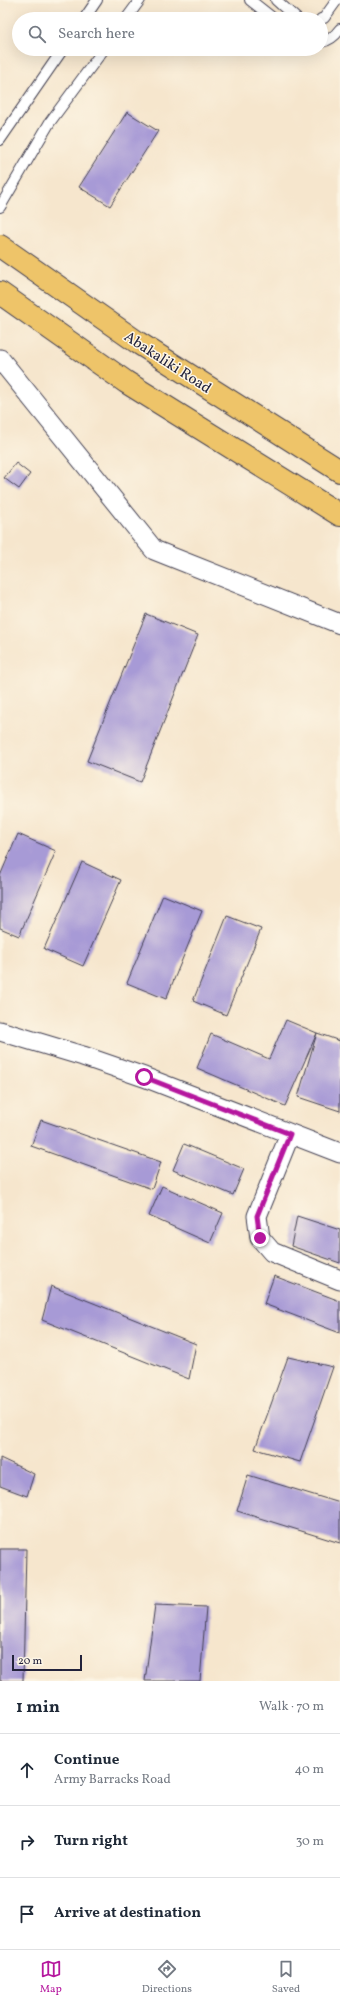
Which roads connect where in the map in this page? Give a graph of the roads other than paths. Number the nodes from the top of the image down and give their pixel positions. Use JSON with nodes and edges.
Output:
{"nodes":[{"id":1,"x":97,"y":0,"type":"edge"},
{"id":2,"x":140,"y":0,"type":"edge"},
{"id":3,"x":250,"y":0,"type":"edge"},
{"id":4,"x":276,"y":0,"type":"edge"},
{"id":5,"x":337,"y":0,"type":"edge"},
{"id":6,"x":89,"y":12,"type":"edge"},
{"id":7,"x":131,"y":12,"type":"edge"},
{"id":8,"x":265,"y":12,"type":"edge"},
{"id":9,"x":289,"y":12,"type":"edge"},
{"id":10,"x":328,"y":12,"type":"edge"},
{"id":11,"x":340,"y":29,"type":"edge"},
{"id":12,"x":328,"y":40,"type":"edge"},
{"id":13,"x":58,"y":56,"type":"edge"},
{"id":14,"x":99,"y":56,"type":"edge"},
{"id":15,"x":0,"y":140,"type":"edge"},
{"id":16,"x":0,"y":207,"type":"edge"},
{"id":17,"x":0,"y":246,"type":"edge"},
{"id":18,"x":0,"y":293,"type":"edge"},
{"id":19,"x":0,"y":359,"type":"edge"},
{"id":20,"x":340,"y":471,"type":"edge"},
{"id":21,"x":340,"y":516,"type":"edge"},
{"id":22,"x":340,"y":624,"type":"edge"},
{"id":23,"x":0,"y":1031,"type":"edge"},
{"id":24,"x":290,"y":1134,"type":"junction"},
{"id":25,"x":340,"y":1153,"type":"edge"},
{"id":26,"x":340,"y":1280,"type":"edge"}],
"edges":[{"from":1,"to":6,"type":"lane"},
{"from":2,"to":7,"type":"lane"},
{"from":3,"to":8,"type":"lane"},
{"from":4,"to":9,"type":"lane"},
{"from":5,"to":10,"type":"lane"},
{"from":11,"to":12,"type":"lane"},
{"from":13,"to":15,"type":"lane"},
{"from":14,"to":16,"type":"lane"},
{"from":17,"to":20,"type":"main road","name":"Abakaliki Road"},
{"from":18,"to":21,"type":"main road"},
{"from":19,"to":22,"type":"street"},
{"from":23,"to":24,"type":"street"},
{"from":24,"to":25,"type":"street"},
{"from":24,"to":26,"type":"street"}]}
